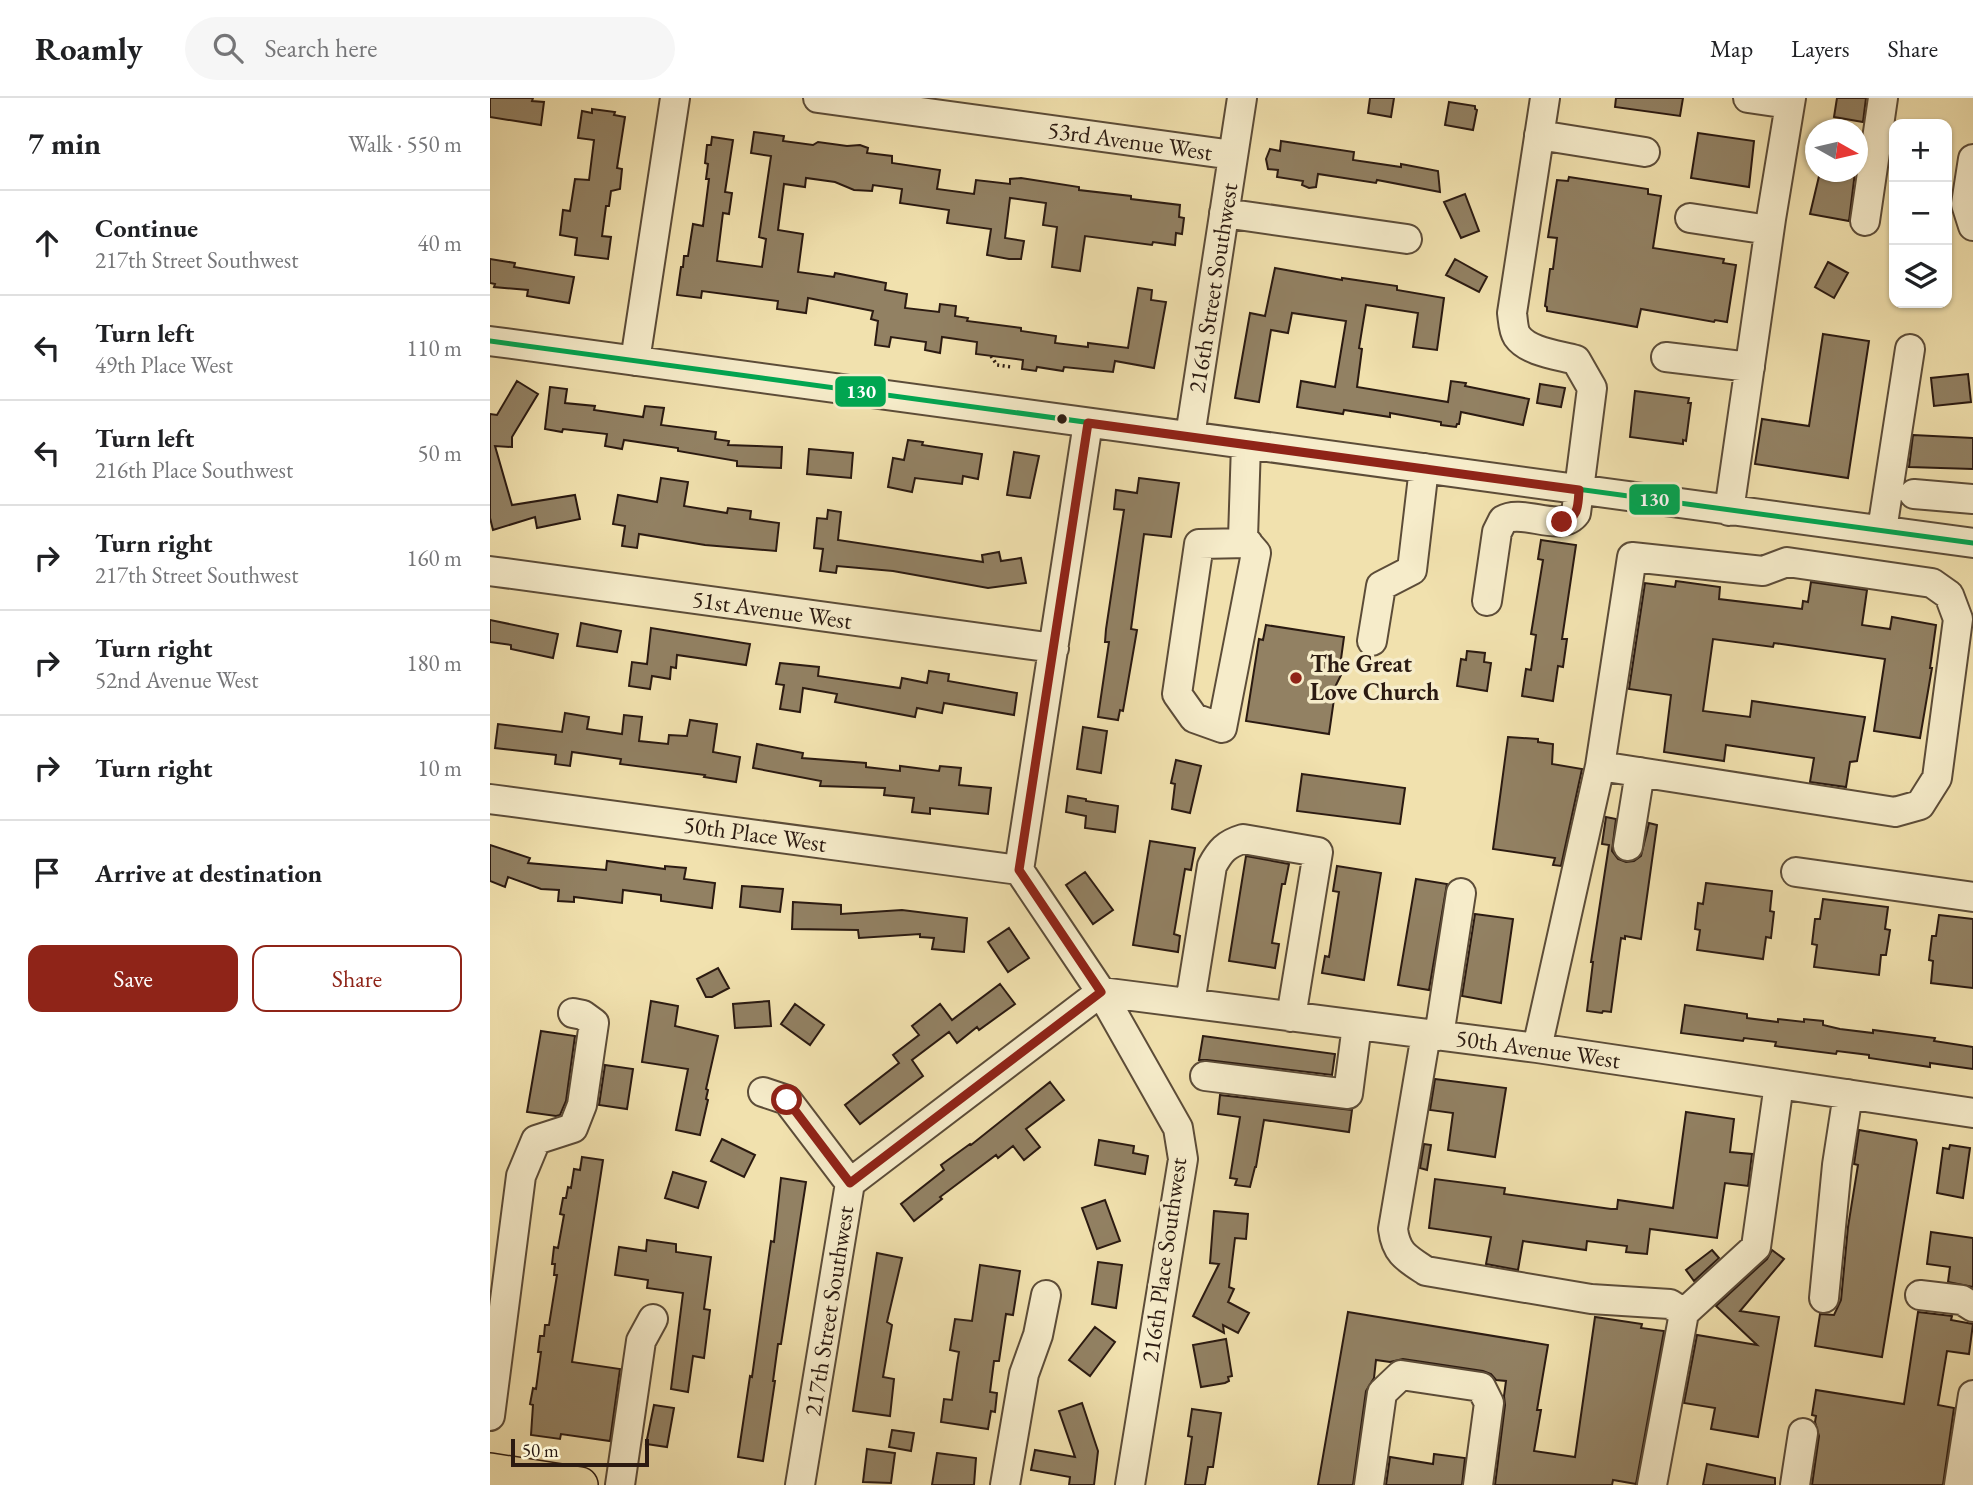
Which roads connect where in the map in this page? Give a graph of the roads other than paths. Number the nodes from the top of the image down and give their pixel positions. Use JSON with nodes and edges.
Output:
{"nodes":[{"id":1,"x":675,"y":98,"type":"edge"},
{"id":2,"x":818,"y":98,"type":"edge"},
{"id":3,"x":1242,"y":98,"type":"edge"},
{"id":4,"x":1545,"y":98,"type":"edge"},
{"id":5,"x":1748,"y":98,"type":"edge"},
{"id":6,"x":1883,"y":98,"type":"edge"},
{"id":7,"x":1791,"y":101,"type":"edge"},
{"id":8,"x":1539,"y":135,"type":"junction"},
{"id":9,"x":1646,"y":152,"type":"dead end"},
{"id":10,"x":1233,"y":155,"type":"junction"},
{"id":11,"x":1973,"y":159,"type":"edge"},
{"id":12,"x":1224,"y":213,"type":"junction"},
{"id":13,"x":1690,"y":218,"type":"dead end"},
{"id":14,"x":1865,"y":221,"type":"dead end"},
{"id":15,"x":1973,"y":226,"type":"edge"},
{"id":16,"x":1769,"y":230,"type":"junction"},
{"id":17,"x":1407,"y":239,"type":"dead end"},
{"id":18,"x":490,"y":341,"type":"edge"},
{"id":19,"x":1910,"y":349,"type":"dead end"},
{"id":20,"x":1666,"y":357,"type":"dead end"},
{"id":21,"x":635,"y":361,"type":"junction"},
{"id":22,"x":1750,"y":367,"type":"junction"},
{"id":23,"x":1088,"y":423,"type":"junction"},
{"id":24,"x":1190,"y":436,"type":"junction"},
{"id":25,"x":1246,"y":444,"type":"junction"},
{"id":26,"x":1424,"y":468,"type":"junction"},
{"id":27,"x":1579,"y":490,"type":"junction"},
{"id":28,"x":1914,"y":494,"type":"dead end"},
{"id":29,"x":1973,"y":499,"type":"edge"},
{"id":30,"x":1729,"y":511,"type":"junction"},
{"id":31,"x":1792,"y":520,"type":"junction"},
{"id":32,"x":1882,"y":530,"type":"junction"},
{"id":33,"x":1248,"y":543,"type":"junction"},
{"id":34,"x":1973,"y":543,"type":"edge"},
{"id":35,"x":1787,"y":562,"type":"junction"},
{"id":36,"x":490,"y":571,"type":"edge"},
{"id":37,"x":1487,"y":601,"type":"dead end"},
{"id":38,"x":1372,"y":641,"type":"dead end"},
{"id":39,"x":1054,"y":648,"type":"junction"},
{"id":40,"x":1600,"y":766,"type":"junction"},
{"id":41,"x":1640,"y":772,"type":"junction"},
{"id":42,"x":490,"y":799,"type":"edge"},
{"id":43,"x":1628,"y":846,"type":"dead end"},
{"id":44,"x":1019,"y":870,"type":"junction"},
{"id":45,"x":1796,"y":872,"type":"dead end"},
{"id":46,"x":1461,"y":893,"type":"dead end"},
{"id":47,"x":1973,"y":897,"type":"edge"},
{"id":48,"x":1101,"y":992,"type":"junction"},
{"id":49,"x":1189,"y":1003,"type":"junction"},
{"id":50,"x":573,"y":1013,"type":"dead end"},
{"id":51,"x":1291,"y":1017,"type":"junction"},
{"id":52,"x":1357,"y":1025,"type":"junction"},
{"id":53,"x":1432,"y":1035,"type":"junction"},
{"id":54,"x":1537,"y":1048,"type":"junction"},
{"id":55,"x":1205,"y":1076,"type":"dead end"},
{"id":56,"x":1779,"y":1084,"type":"junction"},
{"id":57,"x":763,"y":1092,"type":"dead end"},
{"id":58,"x":1847,"y":1094,"type":"junction"},
{"id":59,"x":1973,"y":1113,"type":"edge"},
{"id":60,"x":850,"y":1183,"type":"junction"},
{"id":61,"x":1046,"y":1295,"type":"dead end"},
{"id":62,"x":1920,"y":1296,"type":"dead end"},
{"id":63,"x":1824,"y":1298,"type":"dead end"},
{"id":64,"x":1973,"y":1307,"type":"edge"},
{"id":65,"x":1684,"y":1313,"type":"junction"},
{"id":66,"x":653,"y":1319,"type":"dead end"},
{"id":67,"x":1973,"y":1395,"type":"edge"},
{"id":68,"x":490,"y":1416,"type":"edge"},
{"id":69,"x":1803,"y":1433,"type":"dead end"},
{"id":70,"x":490,"y":1471,"type":"edge"},
{"id":71,"x":580,"y":1485,"type":"edge"},
{"id":72,"x":620,"y":1485,"type":"edge"},
{"id":73,"x":800,"y":1485,"type":"edge"},
{"id":74,"x":1005,"y":1485,"type":"edge"},
{"id":75,"x":1130,"y":1485,"type":"edge"},
{"id":76,"x":1369,"y":1485,"type":"edge"},
{"id":77,"x":1478,"y":1485,"type":"edge"},
{"id":78,"x":1652,"y":1485,"type":"edge"},
{"id":79,"x":1795,"y":1485,"type":"edge"},
{"id":80,"x":1959,"y":1485,"type":"edge"}],
"edges":[{"from":1,"to":21,"type":"street"},
{"from":2,"to":10,"type":"street","name":"53rd Avenue West"},
{"from":3,"to":10,"type":"street","name":"216th Street Southwest"},
{"from":4,"to":8,"type":"street"},
{"from":5,"to":7,"type":"street"},
{"from":6,"to":14,"type":"street"},
{"from":7,"to":16,"type":"street"},
{"from":8,"to":9,"type":"street"},
{"from":8,"to":27,"type":"street"},
{"from":10,"to":12,"type":"street","name":"216th Street Southwest"},
{"from":11,"to":15,"type":"street"},
{"from":12,"to":17,"type":"street"},
{"from":12,"to":24,"type":"street","name":"216th Street Southwest"},
{"from":13,"to":16,"type":"street"},
{"from":16,"to":22,"type":"street"},
{"from":18,"to":21,"type":"street"},
{"from":19,"to":32,"type":"street"},
{"from":20,"to":22,"type":"street"},
{"from":21,"to":23,"type":"street"},
{"from":22,"to":30,"type":"street"},
{"from":23,"to":24,"type":"street"},
{"from":23,"to":39,"type":"street"},
{"from":24,"to":25,"type":"street"},
{"from":25,"to":26,"type":"street"},
{"from":25,"to":33,"type":"street"},
{"from":26,"to":27,"type":"street"},
{"from":26,"to":38,"type":"street"},
{"from":27,"to":30,"type":"street"},
{"from":27,"to":37,"type":"street"},
{"from":28,"to":29,"type":"street"},
{"from":30,"to":31,"type":"street"},
{"from":31,"to":32,"type":"street"},
{"from":31,"to":35,"type":"street"},
{"from":32,"to":34,"type":"street"},
{"from":33,"to":33,"type":"street"},
{"from":35,"to":40,"type":"street"},
{"from":35,"to":41,"type":"street"},
{"from":36,"to":39,"type":"street","name":"51st Avenue West"},
{"from":39,"to":44,"type":"street"},
{"from":40,"to":41,"type":"street"},
{"from":40,"to":54,"type":"street"},
{"from":41,"to":43,"type":"street"},
{"from":42,"to":44,"type":"street","name":"50th Place West"},
{"from":44,"to":48,"type":"street","name":"216th Place Southwest"},
{"from":45,"to":47,"type":"street"},
{"from":46,"to":53,"type":"street"},
{"from":48,"to":49,"type":"street","name":"50th Avenue West"},
{"from":48,"to":60,"type":"street"},
{"from":48,"to":75,"type":"street","name":"216th Place Southwest"},
{"from":49,"to":51,"type":"street","name":"50th Avenue West"},
{"from":49,"to":51,"type":"street"},
{"from":50,"to":68,"type":"street"},
{"from":51,"to":52,"type":"street","name":"50th Avenue West"},
{"from":52,"to":53,"type":"street","name":"50th Avenue West"},
{"from":52,"to":55,"type":"street"},
{"from":53,"to":54,"type":"street","name":"50th Avenue West"},
{"from":53,"to":65,"type":"street"},
{"from":54,"to":56,"type":"street","name":"50th Avenue West"},
{"from":56,"to":58,"type":"street","name":"50th Avenue West"},
{"from":56,"to":65,"type":"street"},
{"from":57,"to":60,"type":"street","name":"217th Street Southwest"},
{"from":58,"to":59,"type":"street","name":"50th Avenue West"},
{"from":58,"to":63,"type":"street"},
{"from":60,"to":73,"type":"street","name":"217th Street Southwest"},
{"from":61,"to":74,"type":"street"},
{"from":62,"to":64,"type":"street"},
{"from":65,"to":78,"type":"street"},
{"from":66,"to":72,"type":"street"},
{"from":67,"to":80,"type":"street"},
{"from":69,"to":79,"type":"street"},
{"from":70,"to":71,"type":"main road"},
{"from":76,"to":77,"type":"street"}]}
